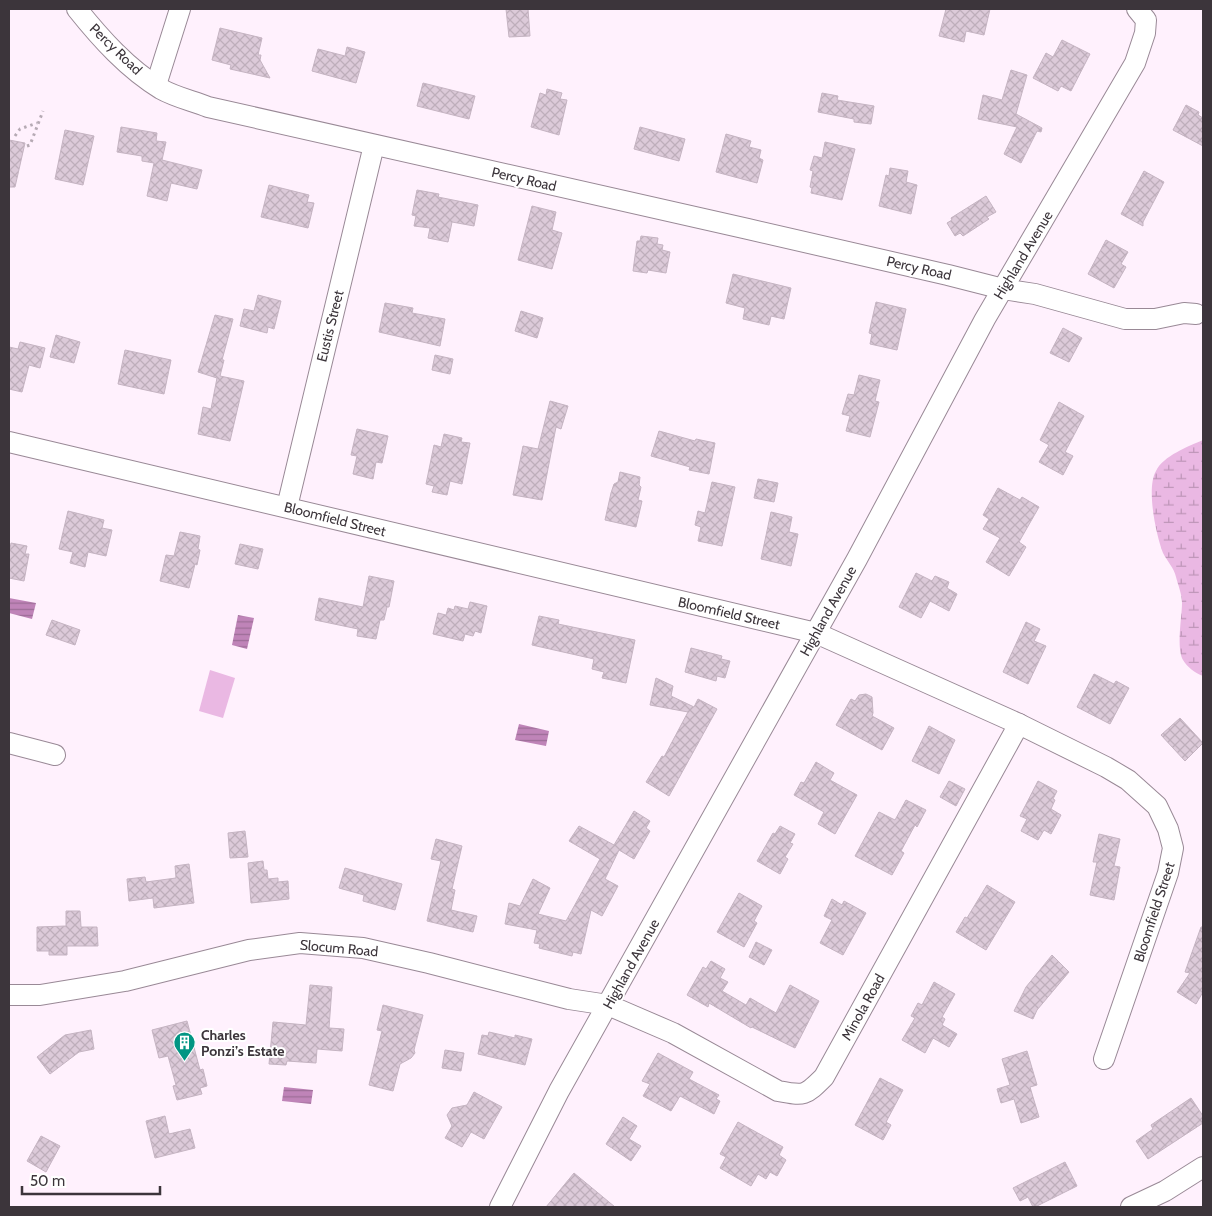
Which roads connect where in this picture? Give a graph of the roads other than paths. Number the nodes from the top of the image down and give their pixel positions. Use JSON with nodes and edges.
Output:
{"nodes":[{"id":1,"x":78,"y":9,"type":"edge"},
{"id":2,"x":180,"y":9,"type":"edge"},
{"id":3,"x":1139,"y":11,"type":"edge"},
{"id":4,"x":156,"y":85,"type":"junction"},
{"id":5,"x":374,"y":144,"type":"junction"},
{"id":6,"x":1003,"y":289,"type":"junction"},
{"id":7,"x":1196,"y":314,"type":"dead end"},
{"id":8,"x":9,"y":442,"type":"edge"},
{"id":9,"x":287,"y":507,"type":"junction"},
{"id":10,"x":816,"y":634,"type":"junction"},
{"id":11,"x":1019,"y":724,"type":"junction"},
{"id":12,"x":9,"y":743,"type":"edge"},
{"id":13,"x":55,"y":755,"type":"dead end"},
{"id":14,"x":9,"y":995,"type":"edge"},
{"id":15,"x":608,"y":1005,"type":"junction"},
{"id":16,"x":1104,"y":1059,"type":"dead end"},
{"id":17,"x":1203,"y":1167,"type":"edge"},
{"id":18,"x":500,"y":1207,"type":"edge"},
{"id":19,"x":1131,"y":1207,"type":"edge"}],
"edges":[{"from":1,"to":4,"type":"street","name":"Percy Road"},
{"from":2,"to":4,"type":"street"},
{"from":3,"to":6,"type":"street","name":"Highland Avenue"},
{"from":4,"to":5,"type":"street","name":"Percy Road"},
{"from":5,"to":6,"type":"street","name":"Percy Road"},
{"from":5,"to":9,"type":"street","name":"Eustis Street"},
{"from":6,"to":7,"type":"street","name":"Percy Road"},
{"from":6,"to":10,"type":"street","name":"Highland Avenue"},
{"from":8,"to":9,"type":"street","name":"Bloomfield Street"},
{"from":9,"to":10,"type":"street","name":"Bloomfield Street"},
{"from":10,"to":11,"type":"street","name":"Bloomfield Street"},
{"from":10,"to":15,"type":"street","name":"Highland Avenue"},
{"from":11,"to":15,"type":"street","name":"Minola Road"},
{"from":11,"to":16,"type":"street","name":"Bloomfield Street"},
{"from":12,"to":13,"type":"street"},
{"from":14,"to":15,"type":"street","name":"Slocum Road"},
{"from":15,"to":18,"type":"street","name":"Highland Avenue"},
{"from":17,"to":19,"type":"street"}]}
